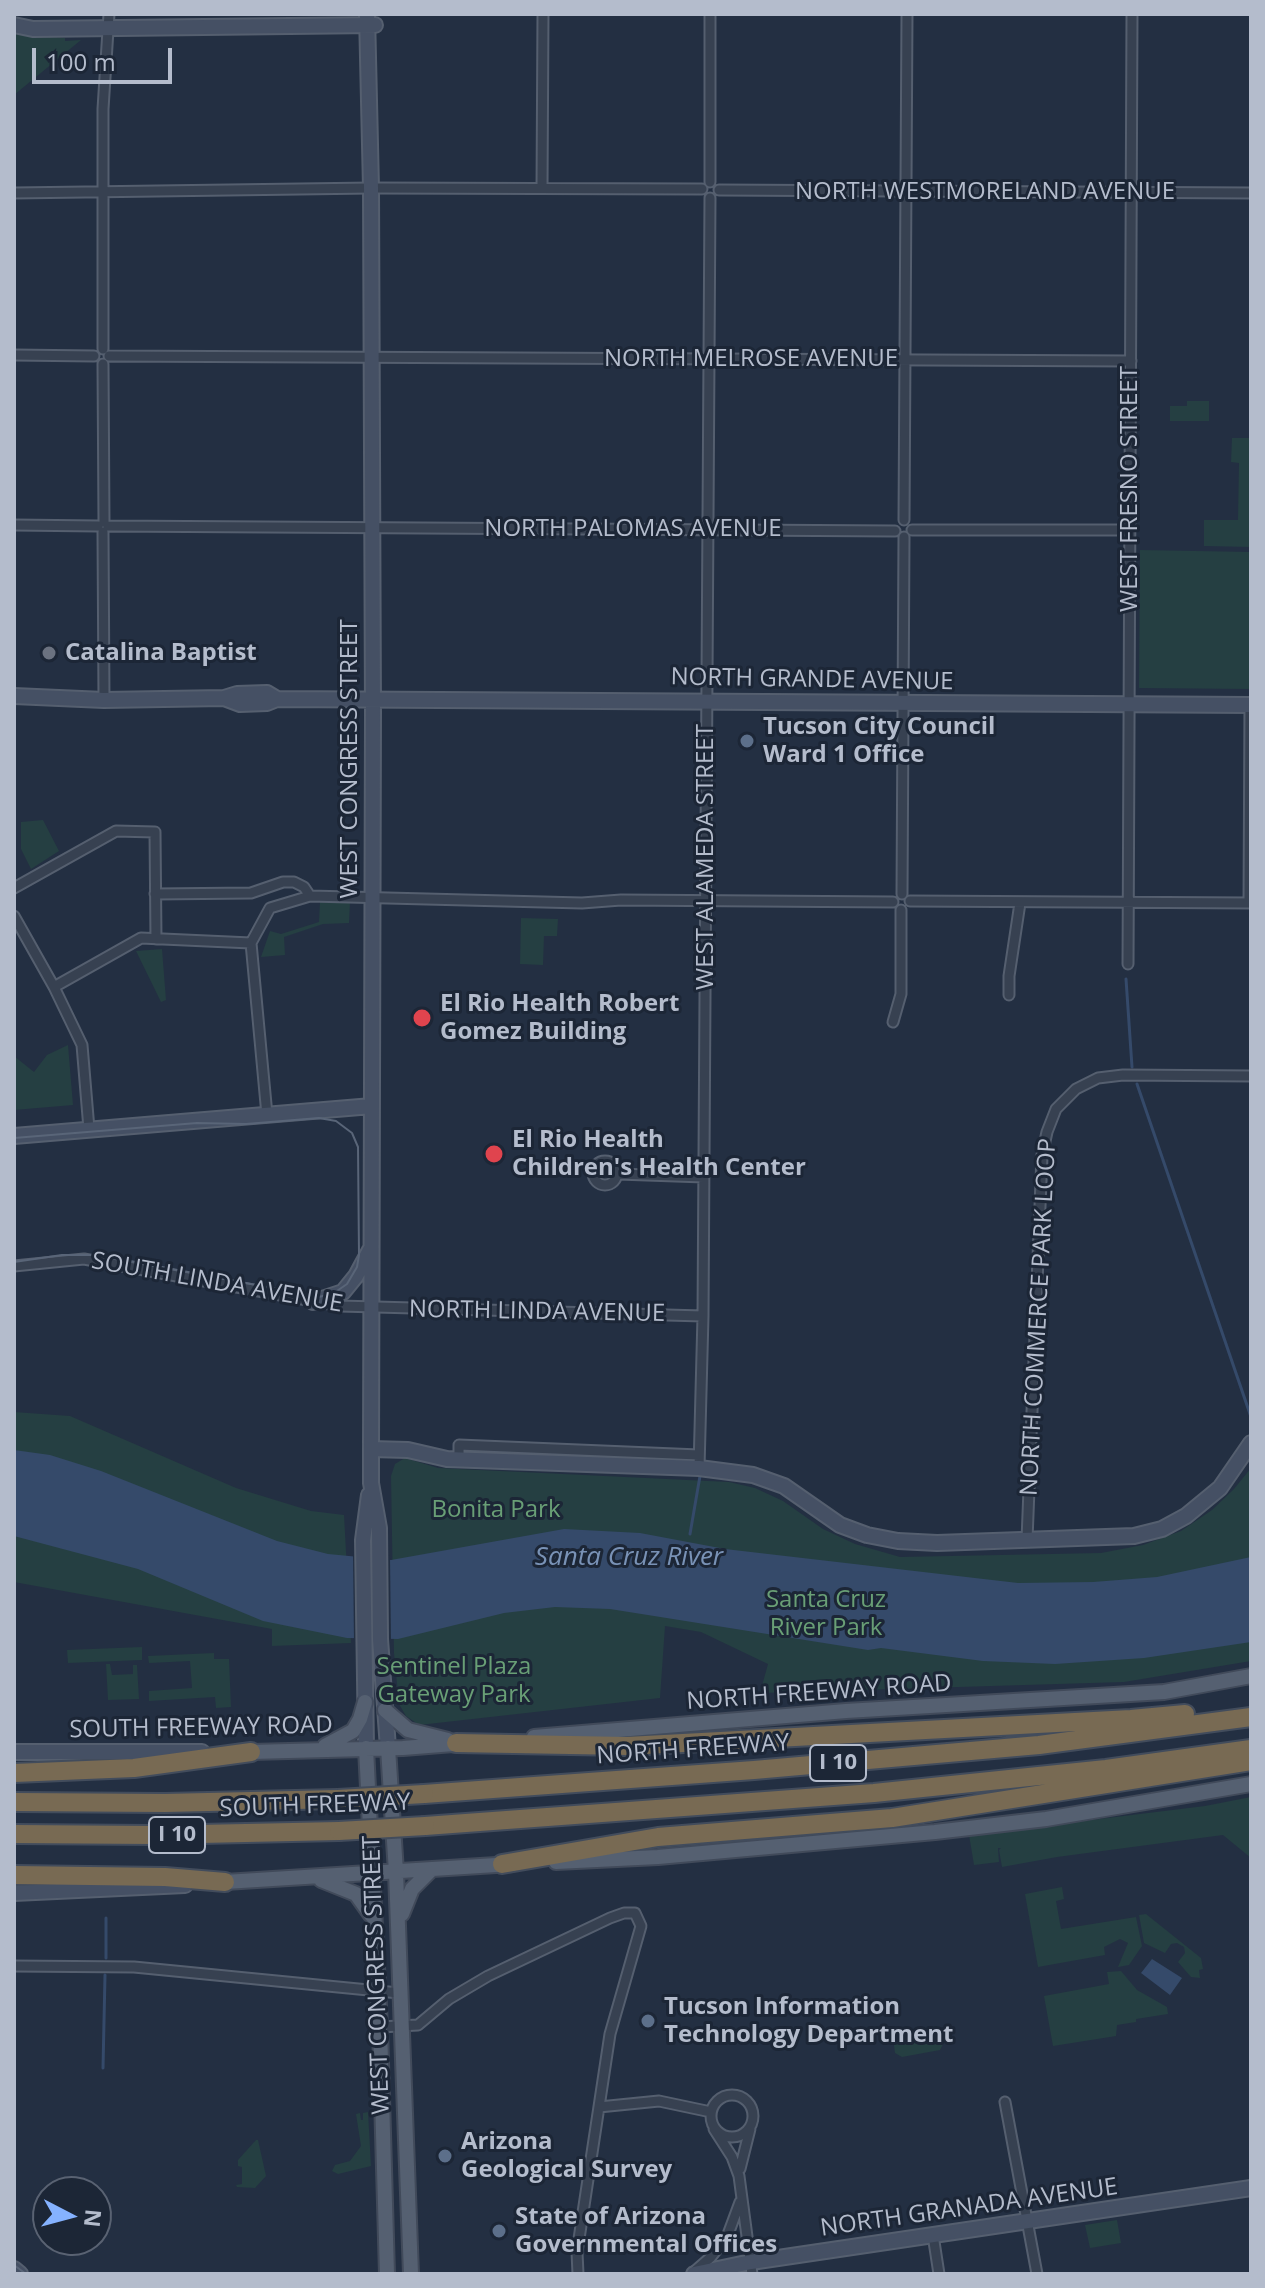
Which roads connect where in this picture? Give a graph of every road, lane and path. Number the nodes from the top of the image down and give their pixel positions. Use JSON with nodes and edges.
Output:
{"nodes":[{"id":1,"x":543,"y":14,"type":"edge"},
{"id":2,"x":710,"y":14,"type":"edge"},
{"id":3,"x":907,"y":14,"type":"edge"},
{"id":4,"x":1132,"y":14,"type":"edge"},
{"id":5,"x":107,"y":21,"type":"edge"},
{"id":6,"x":372,"y":23,"type":"edge"},
{"id":7,"x":14,"y":25,"type":"edge"},
{"id":8,"x":706,"y":186,"type":"junction"},
{"id":9,"x":371,"y":188,"type":"junction"},
{"id":10,"x":542,"y":188,"type":"junction"},
{"id":11,"x":719,"y":190,"type":"junction"},
{"id":12,"x":103,"y":192,"type":"junction"},
{"id":13,"x":907,"y":192,"type":"junction"},
{"id":14,"x":1132,"y":192,"type":"junction"},
{"id":15,"x":14,"y":193,"type":"edge"},
{"id":16,"x":1251,"y":193,"type":"edge"},
{"id":17,"x":710,"y":198,"type":"junction"},
{"id":18,"x":14,"y":355,"type":"edge"},
{"id":19,"x":102,"y":356,"type":"junction"},
{"id":20,"x":370,"y":356,"type":"junction"},
{"id":21,"x":905,"y":359,"type":"junction"},
{"id":22,"x":710,"y":361,"type":"junction"},
{"id":23,"x":1131,"y":361,"type":"junction"},
{"id":24,"x":904,"y":520,"type":"junction"},
{"id":25,"x":14,"y":525,"type":"edge"},
{"id":26,"x":103,"y":526,"type":"junction"},
{"id":27,"x":371,"y":526,"type":"junction"},
{"id":28,"x":709,"y":530,"type":"junction"},
{"id":29,"x":912,"y":530,"type":"junction"},
{"id":30,"x":1130,"y":530,"type":"junction"},
{"id":31,"x":899,"y":534,"type":"junction"},
{"id":32,"x":14,"y":696,"type":"edge"},
{"id":33,"x":104,"y":700,"type":"junction"},
{"id":34,"x":373,"y":700,"type":"junction"},
{"id":35,"x":707,"y":701,"type":"junction"},
{"id":36,"x":903,"y":703,"type":"junction"},
{"id":37,"x":1129,"y":704,"type":"junction"},
{"id":38,"x":1251,"y":705,"type":"edge"},
{"id":39,"x":14,"y":888,"type":"edge"},
{"id":40,"x":155,"y":894,"type":"junction"},
{"id":41,"x":310,"y":896,"type":"junction"},
{"id":42,"x":372,"y":897,"type":"junction"},
{"id":43,"x":906,"y":898,"type":"junction"},
{"id":44,"x":705,"y":901,"type":"junction"},
{"id":45,"x":893,"y":902,"type":"junction"},
{"id":46,"x":1020,"y":903,"type":"junction"},
{"id":47,"x":1128,"y":903,"type":"junction"},
{"id":48,"x":1250,"y":903,"type":"edge"},
{"id":49,"x":901,"y":910,"type":"junction"},
{"id":50,"x":14,"y":916,"type":"edge"},
{"id":51,"x":156,"y":939,"type":"junction"},
{"id":52,"x":251,"y":943,"type":"junction"},
{"id":53,"x":1128,"y":964,"type":"dead end"},
{"id":54,"x":54,"y":987,"type":"junction"},
{"id":55,"x":1009,"y":995,"type":"dead end"},
{"id":56,"x":893,"y":1022,"type":"dead end"},
{"id":57,"x":1251,"y":1076,"type":"edge"},
{"id":58,"x":372,"y":1106,"type":"junction"},
{"id":59,"x":267,"y":1115,"type":"junction"},
{"id":60,"x":89,"y":1129,"type":"junction"},
{"id":61,"x":14,"y":1136,"type":"edge"},
{"id":62,"x":618,"y":1174,"type":"dead end"},
{"id":63,"x":704,"y":1177,"type":"junction"},
{"id":64,"x":372,"y":1246,"type":"junction"},
{"id":65,"x":14,"y":1266,"type":"edge"},
{"id":66,"x":313,"y":1302,"type":"junction"},
{"id":67,"x":372,"y":1308,"type":"junction"},
{"id":68,"x":703,"y":1316,"type":"junction"},
{"id":69,"x":1251,"y":1443,"type":"edge"},
{"id":70,"x":371,"y":1449,"type":"junction"},
{"id":71,"x":699,"y":1461,"type":"junction"},
{"id":72,"x":371,"y":1483,"type":"junction"},
{"id":73,"x":1027,"y":1540,"type":"junction"},
{"id":74,"x":1251,"y":1676,"type":"edge"},
{"id":75,"x":365,"y":1702,"type":"junction"},
{"id":76,"x":1251,"y":1707,"type":"edge"},
{"id":77,"x":385,"y":1710,"type":"junction"},
{"id":78,"x":1251,"y":1717,"type":"edge"},
{"id":79,"x":456,"y":1743,"type":"junction"},
{"id":80,"x":366,"y":1748,"type":"junction"},
{"id":81,"x":388,"y":1748,"type":"junction"},
{"id":82,"x":317,"y":1749,"type":"junction"},
{"id":83,"x":1251,"y":1749,"type":"edge"},
{"id":84,"x":14,"y":1752,"type":"edge"},
{"id":85,"x":251,"y":1752,"type":"junction"},
{"id":86,"x":1251,"y":1761,"type":"edge"},
{"id":87,"x":14,"y":1773,"type":"edge"},
{"id":88,"x":1251,"y":1784,"type":"edge"},
{"id":89,"x":424,"y":1794,"type":"joint"},
{"id":90,"x":14,"y":1802,"type":"edge"},
{"id":91,"x":14,"y":1834,"type":"edge"},
{"id":92,"x":502,"y":1864,"type":"junction"},
{"id":93,"x":432,"y":1869,"type":"junction"},
{"id":94,"x":396,"y":1872,"type":"junction"},
{"id":95,"x":371,"y":1874,"type":"junction"},
{"id":96,"x":14,"y":1875,"type":"edge"},
{"id":97,"x":313,"y":1878,"type":"junction"},
{"id":98,"x":225,"y":1882,"type":"junction"},
{"id":99,"x":14,"y":1893,"type":"edge"},
{"id":100,"x":373,"y":1923,"type":"junction"},
{"id":101,"x":398,"y":1934,"type":"junction"},
{"id":102,"x":14,"y":1966,"type":"edge"},
{"id":103,"x":378,"y":1992,"type":"junction"},
{"id":104,"x":399,"y":1993,"type":"junction"},
{"id":105,"x":401,"y":2026,"type":"junction"},
{"id":106,"x":380,"y":2027,"type":"junction"},
{"id":107,"x":1005,"y":2102,"type":"dead end"},
{"id":108,"x":599,"y":2107,"type":"junction"},
{"id":109,"x":711,"y":2112,"type":"junction"},
{"id":110,"x":750,"y":2127,"type":"junction"},
{"id":111,"x":714,"y":2129,"type":"junction"},
{"id":112,"x":739,"y":2176,"type":"junction"},
{"id":113,"x":1251,"y":2188,"type":"edge"},
{"id":114,"x":741,"y":2190,"type":"junction"},
{"id":115,"x":1027,"y":2221,"type":"junction"},
{"id":116,"x":933,"y":2235,"type":"junction"},
{"id":117,"x":751,"y":2268,"type":"edge"},
{"id":118,"x":14,"y":2269,"type":"edge"},
{"id":119,"x":20,"y":2274,"type":"edge"},
{"id":120,"x":387,"y":2274,"type":"edge"},
{"id":121,"x":411,"y":2274,"type":"edge"},
{"id":122,"x":578,"y":2274,"type":"edge"},
{"id":123,"x":692,"y":2274,"type":"edge"},
{"id":124,"x":939,"y":2274,"type":"edge"},
{"id":125,"x":1037,"y":2274,"type":"edge"}],
"edges":[{"from":1,"to":10,"type":"street"},
{"from":2,"to":8,"type":"street"},
{"from":3,"to":13,"type":"street"},
{"from":4,"to":14,"type":"street","name":"WEST FRESNO STREET"},
{"from":5,"to":6,"type":"main road"},
{"from":5,"to":7,"type":"main road"},
{"from":5,"to":12,"type":"street"},
{"from":6,"to":9,"type":"main road","name":"WEST CONGRESS STREET"},
{"from":8,"to":10,"type":"street"},
{"from":8,"to":11,"type":"street"},
{"from":8,"to":17,"type":"street"},
{"from":9,"to":10,"type":"street"},
{"from":9,"to":12,"type":"street"},
{"from":9,"to":20,"type":"main road","name":"WEST CONGRESS STREET"},
{"from":11,"to":13,"type":"street","name":"NORTH WESTMORELAND AVENUE"},
{"from":11,"to":17,"type":"street"},
{"from":12,"to":15,"type":"street"},
{"from":12,"to":19,"type":"street"},
{"from":13,"to":14,"type":"street","name":"NORTH WESTMORELAND AVENUE"},
{"from":13,"to":21,"type":"street"},
{"from":14,"to":16,"type":"street","name":"NORTH WESTMORELAND AVENUE"},
{"from":14,"to":23,"type":"street","name":"WEST FRESNO STREET"},
{"from":17,"to":22,"type":"street","name":"WEST ALAMEDA STREET"},
{"from":18,"to":19,"type":"street","name":"NORTH MELROSE AVENUE"},
{"from":19,"to":20,"type":"street","name":"NORTH MELROSE AVENUE"},
{"from":19,"to":26,"type":"street"},
{"from":20,"to":22,"type":"street","name":"NORTH MELROSE AVENUE"},
{"from":20,"to":27,"type":"main road","name":"WEST CONGRESS STREET"},
{"from":21,"to":22,"type":"street","name":"NORTH MELROSE AVENUE"},
{"from":21,"to":23,"type":"street","name":"NORTH MELROSE AVENUE"},
{"from":21,"to":24,"type":"street"},
{"from":22,"to":28,"type":"street","name":"WEST ALAMEDA STREET"},
{"from":23,"to":30,"type":"street","name":"WEST FRESNO STREET"},
{"from":24,"to":29,"type":"street"},
{"from":24,"to":31,"type":"street"},
{"from":25,"to":26,"type":"street","name":"NORTH PALOMAS AVENUE"},
{"from":26,"to":27,"type":"street","name":"NORTH PALOMAS AVENUE"},
{"from":26,"to":33,"type":"street"},
{"from":27,"to":28,"type":"street","name":"NORTH PALOMAS AVENUE"},
{"from":27,"to":34,"type":"main road","name":"WEST CONGRESS STREET"},
{"from":28,"to":31,"type":"street","name":"NORTH PALOMAS AVENUE"},
{"from":28,"to":35,"type":"street","name":"WEST ALAMEDA STREET"},
{"from":29,"to":30,"type":"street"},
{"from":29,"to":31,"type":"street"},
{"from":30,"to":37,"type":"street","name":"WEST FRESNO STREET"},
{"from":31,"to":36,"type":"street"},
{"from":32,"to":33,"type":"main road"},
{"from":33,"to":34,"type":"main road","name":"NORTH GRANDE AVENUE"},
{"from":34,"to":35,"type":"main road","name":"NORTH GRANDE AVENUE"},
{"from":34,"to":42,"type":"main road","name":"WEST CONGRESS STREET"},
{"from":35,"to":36,"type":"main road","name":"NORTH GRANDE AVENUE"},
{"from":35,"to":44,"type":"street","name":"WEST ALAMEDA STREET"},
{"from":36,"to":37,"type":"main road","name":"NORTH GRANDE AVENUE"},
{"from":36,"to":43,"type":"street"},
{"from":37,"to":38,"type":"main road","name":"NORTH GRANDE AVENUE"},
{"from":37,"to":47,"type":"street","name":"WEST FRESNO STREET"},
{"from":38,"to":48,"type":"street"},
{"from":39,"to":40,"type":"street"},
{"from":40,"to":41,"type":"street"},
{"from":40,"to":51,"type":"street"},
{"from":41,"to":42,"type":"street"},
{"from":41,"to":52,"type":"street"},
{"from":42,"to":44,"type":"street"},
{"from":42,"to":58,"type":"main road","name":"WEST CONGRESS STREET"},
{"from":43,"to":45,"type":"street"},
{"from":43,"to":46,"type":"street"},
{"from":43,"to":49,"type":"street"},
{"from":44,"to":45,"type":"street"},
{"from":44,"to":63,"type":"street","name":"WEST ALAMEDA STREET"},
{"from":45,"to":49,"type":"street"},
{"from":46,"to":47,"type":"street"},
{"from":46,"to":55,"type":"street"},
{"from":47,"to":48,"type":"street"},
{"from":47,"to":53,"type":"street","name":"WEST FRESNO STREET"},
{"from":49,"to":56,"type":"street"},
{"from":50,"to":54,"type":"street"},
{"from":51,"to":52,"type":"street"},
{"from":51,"to":54,"type":"street"},
{"from":52,"to":59,"type":"street"},
{"from":54,"to":60,"type":"street"},
{"from":57,"to":73,"type":"street","name":"NORTH COMMERCE PARK LOOP"},
{"from":58,"to":59,"type":"main road"},
{"from":58,"to":64,"type":"main road","name":"WEST CONGRESS STREET"},
{"from":59,"to":60,"type":"main road"},
{"from":60,"to":61,"type":"main road"},
{"from":62,"to":63,"type":"street"},
{"from":63,"to":68,"type":"street","name":"WEST ALAMEDA STREET"},
{"from":64,"to":66,"type":"main road"},
{"from":64,"to":67,"type":"main road","name":"WEST CONGRESS STREET"},
{"from":65,"to":66,"type":"street","name":"SOUTH LINDA AVENUE"},
{"from":66,"to":67,"type":"street","name":"SOUTH LINDA AVENUE"},
{"from":67,"to":68,"type":"street","name":"NORTH LINDA AVENUE"},
{"from":67,"to":70,"type":"main road","name":"WEST CONGRESS STREET"},
{"from":68,"to":71,"type":"street","name":"WEST ALAMEDA STREET"},
{"from":69,"to":73,"type":"main road"},
{"from":70,"to":71,"type":"main road"},
{"from":70,"to":72,"type":"main road","name":"WEST CONGRESS STREET"},
{"from":71,"to":73,"type":"main road"},
{"from":72,"to":75,"type":"main road","name":"WEST CONGRESS STREET"},
{"from":72,"to":77,"type":"main road","name":"WEST CONGRESS STREET"},
{"from":74,"to":79,"type":"main road","name":"NORTH FREEWAY ROAD"},
{"from":75,"to":80,"type":"main road","name":"WEST CONGRESS STREET"},
{"from":75,"to":82,"type":"main road"},
{"from":76,"to":79,"type":"highway"},
{"from":77,"to":79,"type":"main road"},
{"from":77,"to":81,"type":"main road","name":"WEST CONGRESS STREET"},
{"from":78,"to":89,"type":"highway","name":"NORTH FREEWAY","number":"I 10"},
{"from":79,"to":81,"type":"main road","name":"NORTH FREEWAY ROAD"},
{"from":80,"to":81,"type":"main road","name":"SOUTH FREEWAY ROAD"},
{"from":80,"to":82,"type":"main road","name":"SOUTH FREEWAY ROAD"},
{"from":80,"to":95,"type":"main road","name":"WEST CONGRESS STREET"},
{"from":81,"to":94,"type":"main road","name":"WEST CONGRESS STREET"},
{"from":82,"to":85,"type":"main road","name":"SOUTH FREEWAY ROAD"},
{"from":83,"to":91,"type":"highway","name":"SOUTH FREEWAY","number":"I 10","bridge":true},
{"from":84,"to":85,"type":"main road","name":"SOUTH FREEWAY ROAD"},
{"from":85,"to":87,"type":"highway"},
{"from":86,"to":92,"type":"highway"},
{"from":88,"to":92,"type":"main road"},
{"from":89,"to":90,"type":"highway","name":"SOUTH FREEWAY","number":"I 10","bridge":true},
{"from":92,"to":93,"type":"main road"},
{"from":93,"to":94,"type":"main road"},
{"from":93,"to":101,"type":"main road"},
{"from":94,"to":95,"type":"main road"},
{"from":94,"to":101,"type":"main road","name":"WEST CONGRESS STREET"},
{"from":95,"to":97,"type":"main road"},
{"from":95,"to":100,"type":"main road","name":"WEST CONGRESS STREET"},
{"from":96,"to":98,"type":"highway"},
{"from":97,"to":98,"type":"main road"},
{"from":97,"to":100,"type":"main road"},
{"from":98,"to":99,"type":"main road"},
{"from":100,"to":103,"type":"main road","name":"WEST CONGRESS STREET"},
{"from":101,"to":104,"type":"main road","name":"WEST CONGRESS STREET"},
{"from":102,"to":103,"type":"street"},
{"from":103,"to":104,"type":"street"},
{"from":103,"to":106,"type":"main road","name":"WEST CONGRESS STREET"},
{"from":104,"to":105,"type":"main road","name":"WEST CONGRESS STREET"},
{"from":105,"to":106,"type":"street"},
{"from":105,"to":108,"type":"street"},
{"from":105,"to":121,"type":"main road","name":"WEST CONGRESS STREET"},
{"from":106,"to":120,"type":"main road","name":"WEST CONGRESS STREET"},
{"from":107,"to":115,"type":"street"},
{"from":108,"to":109,"type":"street"},
{"from":108,"to":122,"type":"street"},
{"from":109,"to":110,"type":"street"},
{"from":109,"to":111,"type":"street"},
{"from":110,"to":111,"type":"street"},
{"from":110,"to":112,"type":"street"},
{"from":111,"to":112,"type":"street"},
{"from":112,"to":114,"type":"street"},
{"from":113,"to":115,"type":"main road","name":"NORTH GRANADA AVENUE"},
{"from":114,"to":117,"type":"street"},
{"from":114,"to":123,"type":"street"},
{"from":115,"to":116,"type":"main road","name":"NORTH GRANADA AVENUE"},
{"from":115,"to":125,"type":"street"},
{"from":116,"to":117,"type":"main road","name":"NORTH GRANADA AVENUE"},
{"from":116,"to":124,"type":"street"},
{"from":117,"to":123,"type":"main road","name":"NORTH GRANADA AVENUE"},
{"from":118,"to":119,"type":"main road"}]}
